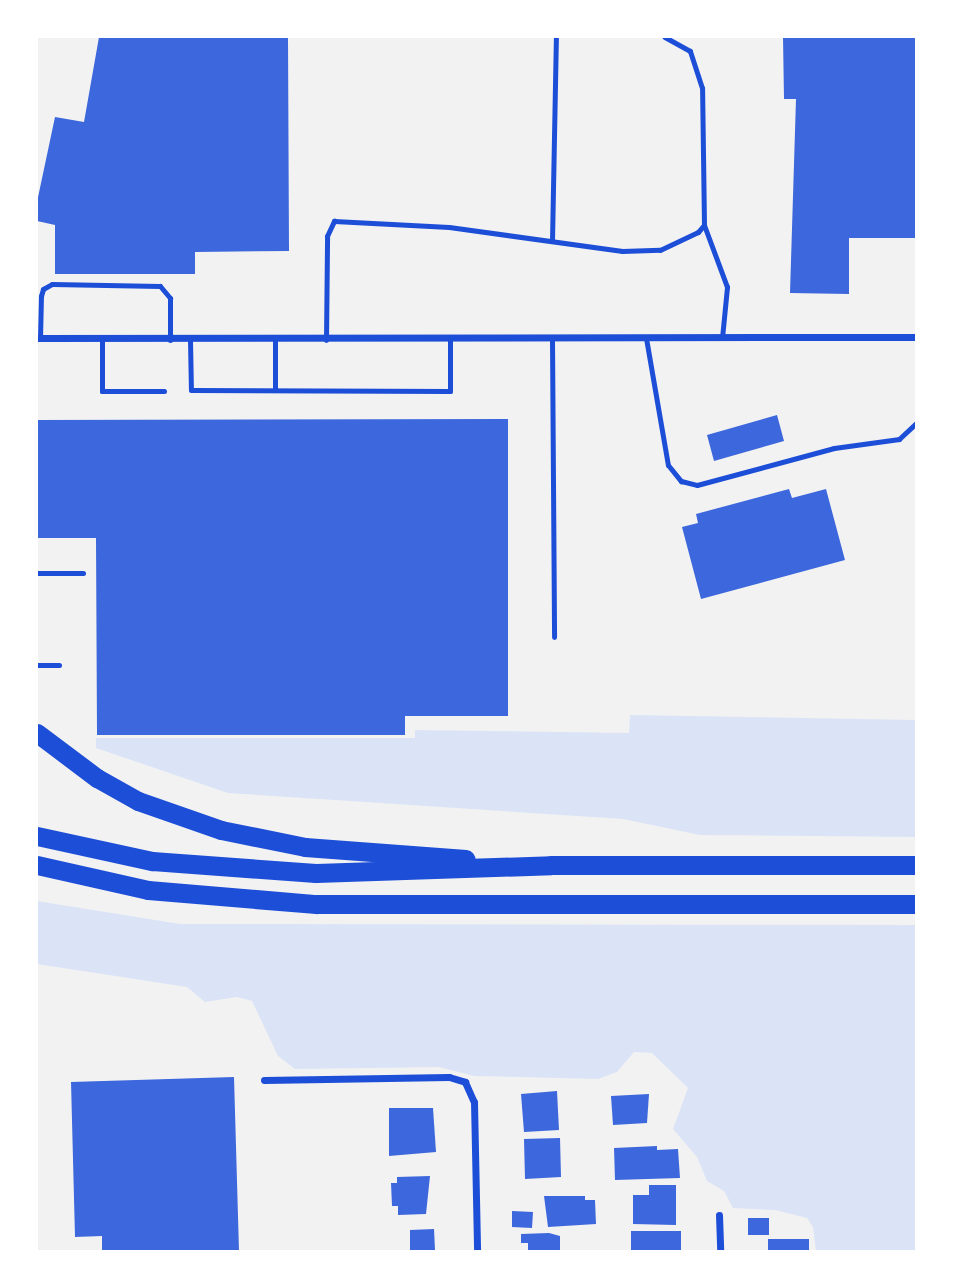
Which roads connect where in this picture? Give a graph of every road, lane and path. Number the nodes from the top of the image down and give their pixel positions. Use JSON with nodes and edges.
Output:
{"nodes":[{"id":1,"x":556,"y":37,"type":"edge"},
{"id":2,"x":664,"y":37,"type":"edge"},
{"id":3,"x":704,"y":225,"type":"junction"},
{"id":4,"x":552,"y":242,"type":"junction"},
{"id":5,"x":916,"y":337,"type":"edge"},
{"id":6,"x":646,"y":338,"type":"junction"},
{"id":7,"x":722,"y":338,"type":"junction"},
{"id":8,"x":38,"y":339,"type":"edge"},
{"id":9,"x":450,"y":339,"type":"junction"},
{"id":10,"x":552,"y":339,"type":"junction"},
{"id":11,"x":102,"y":340,"type":"junction"},
{"id":12,"x":170,"y":340,"type":"junction"},
{"id":13,"x":190,"y":340,"type":"junction"},
{"id":14,"x":275,"y":340,"type":"junction"},
{"id":15,"x":326,"y":340,"type":"junction"},
{"id":16,"x":275,"y":390,"type":"junction"},
{"id":17,"x":164,"y":391,"type":"dead end"},
{"id":18,"x":916,"y":424,"type":"edge"},
{"id":19,"x":37,"y":573,"type":"edge"},
{"id":20,"x":83,"y":573,"type":"dead end"},
{"id":21,"x":554,"y":637,"type":"dead end"},
{"id":22,"x":37,"y":665,"type":"edge"},
{"id":23,"x":59,"y":665,"type":"dead end"},
{"id":24,"x":37,"y":733,"type":"edge"},
{"id":25,"x":37,"y":836,"type":"edge"},
{"id":26,"x":37,"y":865,"type":"edge"},
{"id":27,"x":551,"y":865,"type":"junction"},
{"id":28,"x":916,"y":865,"type":"edge"},
{"id":29,"x":916,"y":904,"type":"edge"},
{"id":30,"x":264,"y":1080,"type":"dead end"},
{"id":31,"x":719,"y":1215,"type":"dead end"},
{"id":32,"x":477,"y":1251,"type":"edge"},
{"id":33,"x":720,"y":1251,"type":"edge"}],
"edges":[{"from":1,"to":4,"type":"lane"},
{"from":2,"to":3,"type":"lane"},
{"from":3,"to":4,"type":"lane"},
{"from":3,"to":7,"type":"lane"},
{"from":4,"to":15,"type":"lane"},
{"from":5,"to":7,"type":"street"},
{"from":6,"to":7,"type":"street"},
{"from":6,"to":10,"type":"street"},
{"from":6,"to":18,"type":"lane"},
{"from":8,"to":11,"type":"street"},
{"from":8,"to":12,"type":"lane"},
{"from":9,"to":10,"type":"street"},
{"from":9,"to":15,"type":"street"},
{"from":9,"to":16,"type":"lane"},
{"from":10,"to":21,"type":"lane"},
{"from":11,"to":12,"type":"street"},
{"from":11,"to":17,"type":"lane"},
{"from":12,"to":13,"type":"street"},
{"from":13,"to":14,"type":"street"},
{"from":13,"to":16,"type":"lane"},
{"from":14,"to":15,"type":"street"},
{"from":14,"to":16,"type":"lane"},
{"from":19,"to":20,"type":"lane"},
{"from":22,"to":23,"type":"lane"},
{"from":24,"to":27,"type":"highway"},
{"from":25,"to":27,"type":"highway"},
{"from":26,"to":29,"type":"highway"},
{"from":27,"to":28,"type":"highway"},
{"from":30,"to":32,"type":"street"},
{"from":31,"to":33,"type":"street"}]}
